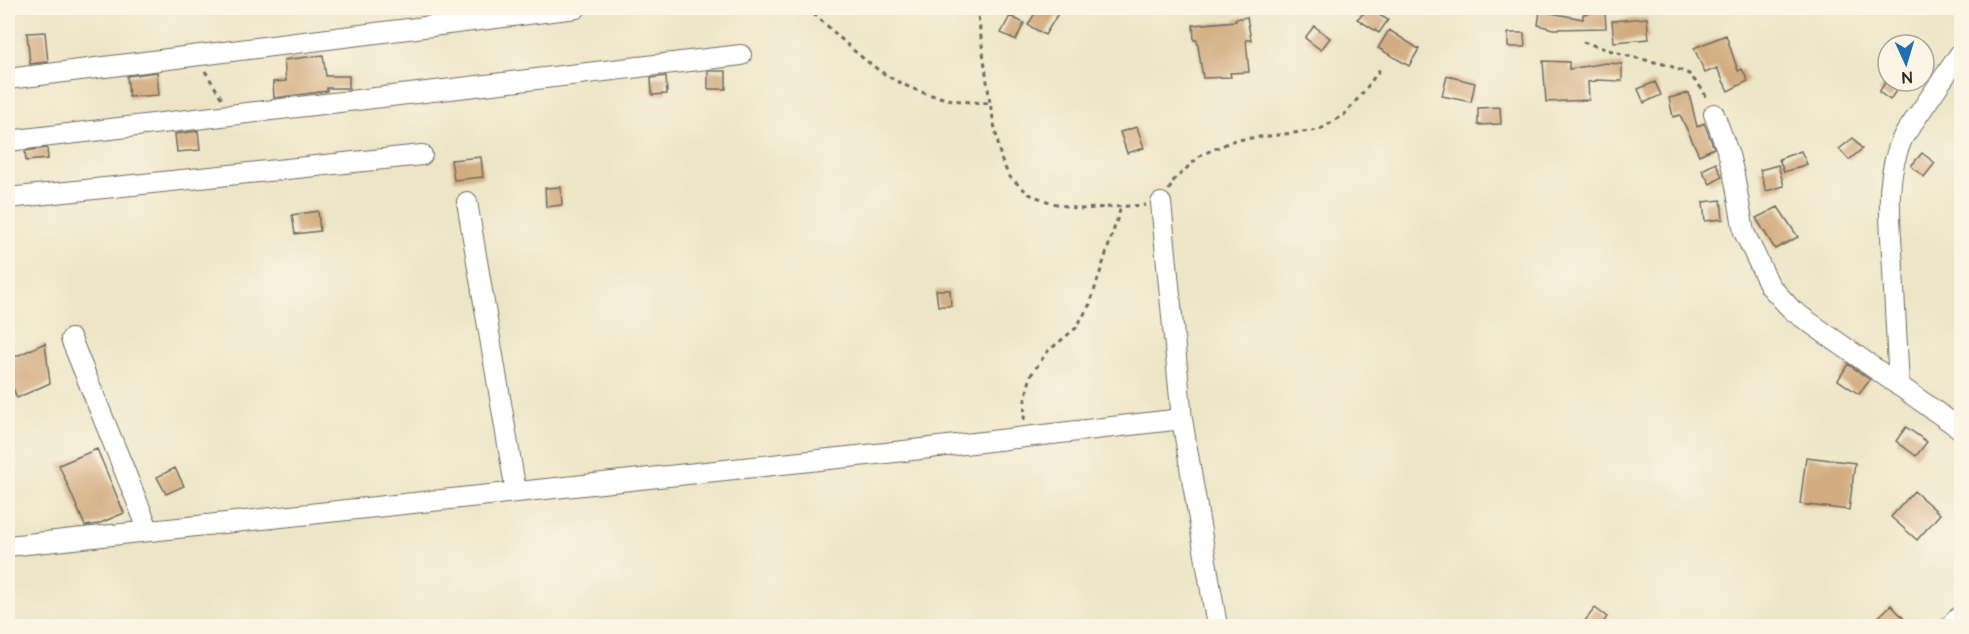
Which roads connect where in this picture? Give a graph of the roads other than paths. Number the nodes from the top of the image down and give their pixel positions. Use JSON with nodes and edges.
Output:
{"nodes":[{"id":1,"x":576,"y":8,"type":"edge"},
{"id":2,"x":1962,"y":51,"type":"edge"},
{"id":3,"x":741,"y":55,"type":"dead end"},
{"id":4,"x":8,"y":79,"type":"edge"},
{"id":5,"x":1714,"y":114,"type":"road end"},
{"id":6,"x":8,"y":141,"type":"edge"},
{"id":7,"x":422,"y":155,"type":"dead end"},
{"id":8,"x":8,"y":198,"type":"edge"},
{"id":9,"x":467,"y":202,"type":"dead end"},
{"id":10,"x":1161,"y":203,"type":"road end"},
{"id":11,"x":71,"y":339,"type":"dead end"},
{"id":12,"x":1899,"y":386,"type":"junction"},
{"id":13,"x":1182,"y":419,"type":"junction"},
{"id":14,"x":1962,"y":430,"type":"edge"},
{"id":15,"x":516,"y":492,"type":"junction"},
{"id":16,"x":149,"y":531,"type":"junction"},
{"id":17,"x":8,"y":546,"type":"edge"},
{"id":18,"x":1962,"y":615,"type":"edge"},
{"id":19,"x":1217,"y":627,"type":"edge"},
{"id":20,"x":1950,"y":627,"type":"edge"}],
"edges":[{"from":1,"to":4,"type":"street"},
{"from":2,"to":12,"type":"street"},
{"from":3,"to":6,"type":"street"},
{"from":5,"to":12,"type":"street"},
{"from":7,"to":8,"type":"street"},
{"from":9,"to":15,"type":"street"},
{"from":10,"to":13,"type":"street"},
{"from":11,"to":16,"type":"street"},
{"from":12,"to":14,"type":"street"},
{"from":13,"to":15,"type":"street"},
{"from":13,"to":19,"type":"street"},
{"from":15,"to":16,"type":"street"},
{"from":16,"to":17,"type":"street"},
{"from":18,"to":20,"type":"street"}]}
